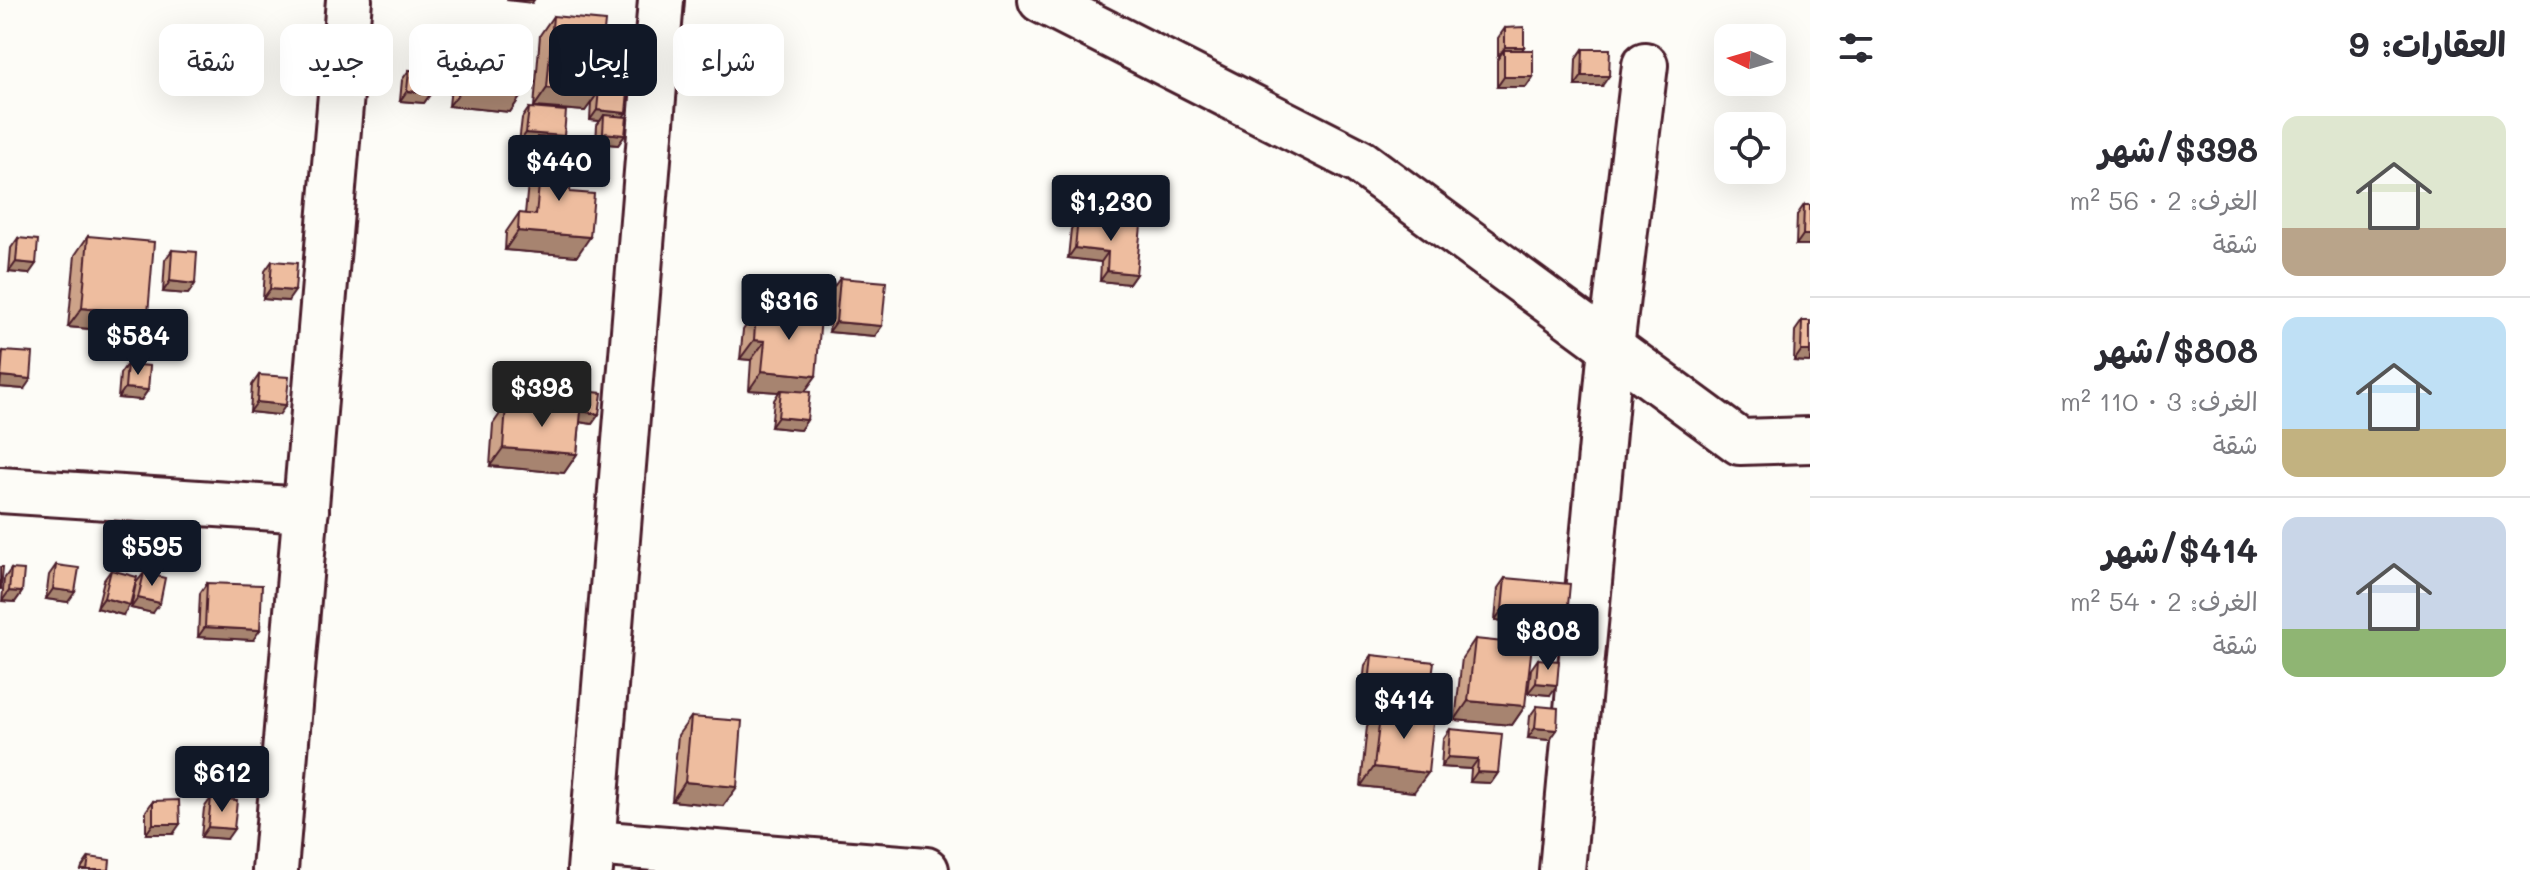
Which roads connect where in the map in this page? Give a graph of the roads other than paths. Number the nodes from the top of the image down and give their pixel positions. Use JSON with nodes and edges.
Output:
{"nodes":[{"id":1,"x":349,"y":0,"type":"edge"},
{"id":2,"x":661,"y":0,"type":"edge"},
{"id":3,"x":1041,"y":0,"type":"edge"},
{"id":4,"x":1645,"y":65,"type":"dead end"},
{"id":5,"x":1611,"y":347,"type":"junction"},
{"id":6,"x":1810,"y":440,"type":"edge"},
{"id":7,"x":0,"y":490,"type":"edge"},
{"id":8,"x":306,"y":510,"type":"junction"},
{"id":9,"x":592,"y":856,"type":"edge"},
{"id":10,"x":903,"y":869,"type":"edge"},
{"id":11,"x":275,"y":870,"type":"edge"},
{"id":12,"x":1562,"y":870,"type":"edge"}],
"edges":[{"from":1,"to":8,"type":"street"},
{"from":2,"to":9,"type":"street"},
{"from":3,"to":5,"type":"street"},
{"from":4,"to":5,"type":"street"},
{"from":5,"to":6,"type":"street"},
{"from":5,"to":12,"type":"street"},
{"from":7,"to":8,"type":"street"},
{"from":8,"to":11,"type":"street"},
{"from":9,"to":10,"type":"street"}]}
